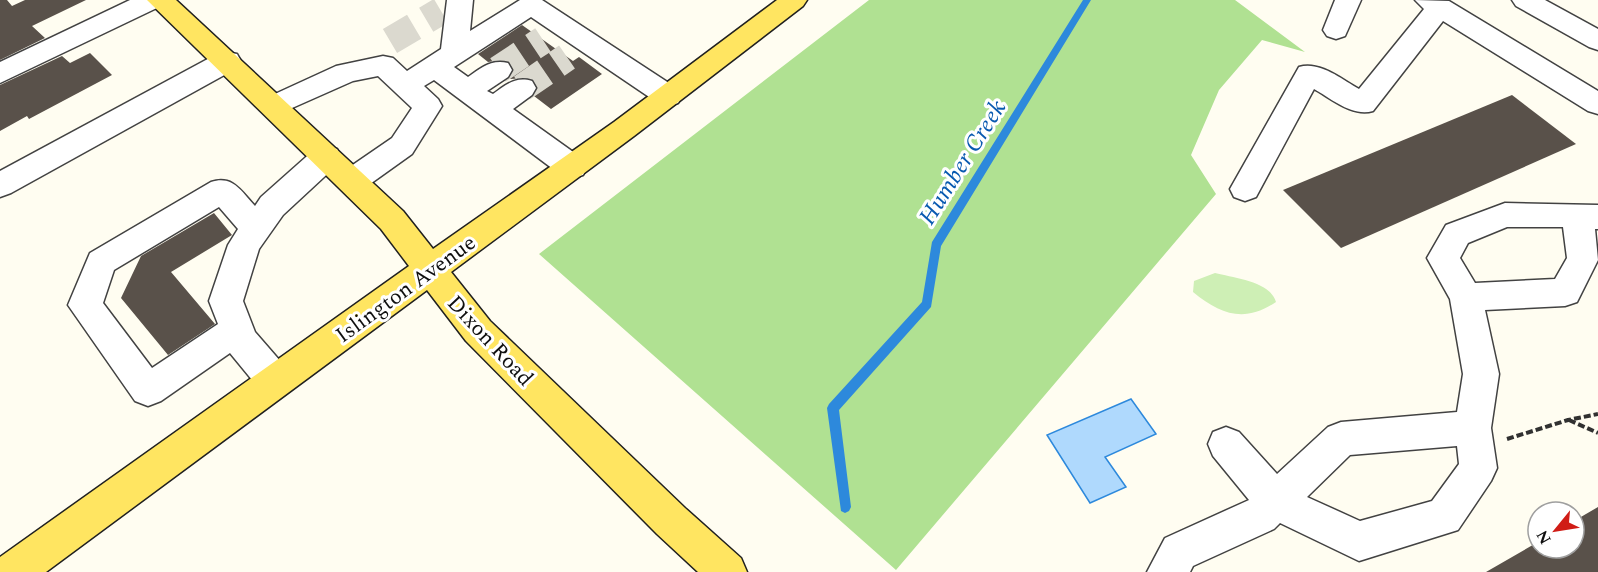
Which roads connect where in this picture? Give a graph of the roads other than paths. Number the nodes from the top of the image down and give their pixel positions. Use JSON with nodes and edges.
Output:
{"nodes":[{"id":1,"x":152,"y":0,"type":"edge"},
{"id":2,"x":160,"y":0,"type":"edge"},
{"id":3,"x":794,"y":0,"type":"edge"},
{"id":4,"x":1348,"y":0,"type":"edge"},
{"id":5,"x":1525,"y":0,"type":"edge"},
{"id":6,"x":530,"y":3,"type":"edge"},
{"id":7,"x":453,"y":4,"type":"edge"},
{"id":8,"x":1434,"y":4,"type":"edge"},
{"id":9,"x":1336,"y":30,"type":"dead end"},
{"id":10,"x":390,"y":41,"type":"tunnel mouth"},
{"id":11,"x":1598,"y":41,"type":"edge"},
{"id":12,"x":444,"y":60,"type":"junction"},
{"id":13,"x":227,"y":61,"type":"junction"},
{"id":14,"x":498,"y":70,"type":"tunnel mouth"},
{"id":15,"x":346,"y":73,"type":"junction"},
{"id":16,"x":0,"y":74,"type":"edge"},
{"id":17,"x":406,"y":84,"type":"junction"},
{"id":18,"x":522,"y":88,"type":"tunnel mouth"},
{"id":19,"x":467,"y":91,"type":"junction"},
{"id":20,"x":668,"y":96,"type":"junction"},
{"id":21,"x":1598,"y":104,"type":"edge"},
{"id":22,"x":274,"y":106,"type":"junction"},
{"id":23,"x":492,"y":109,"type":"junction"},
{"id":24,"x":326,"y":157,"type":"junction"},
{"id":25,"x":572,"y":167,"type":"junction"},
{"id":26,"x":352,"y":181,"type":"junction"},
{"id":27,"x":0,"y":185,"type":"edge"},
{"id":28,"x":1245,"y":189,"type":"dead end"},
{"id":29,"x":1588,"y":216,"type":"edge"},
{"id":30,"x":256,"y":228,"type":"junction"},
{"id":31,"x":429,"y":270,"type":"junction"},
{"id":32,"x":1466,"y":297,"type":"junction"},
{"id":33,"x":237,"y":330,"type":"junction"},
{"id":34,"x":275,"y":381,"type":"junction"},
{"id":35,"x":1474,"y":438,"type":"junction"},
{"id":36,"x":1226,"y":444,"type":"dead end"},
{"id":37,"x":1275,"y":501,"type":"junction"},
{"id":38,"x":13,"y":572,"type":"edge"},
{"id":39,"x":727,"y":572,"type":"edge"},
{"id":40,"x":1167,"y":572,"type":"edge"}],
"edges":[{"from":1,"to":16,"type":"street"},
{"from":2,"to":13,"type":"main road","name":"Dixon Road"},
{"from":3,"to":20,"type":"main road","name":"Islington Avenue"},
{"from":4,"to":9,"type":"street"},
{"from":5,"to":11,"type":"street"},
{"from":6,"to":12,"type":"street"},
{"from":6,"to":20,"type":"street"},
{"from":7,"to":12,"type":"street"},
{"from":8,"to":21,"type":"street"},
{"from":8,"to":28,"type":"street"},
{"from":10,"to":15,"type":"street"},
{"from":12,"to":17,"type":"street"},
{"from":12,"to":19,"type":"street"},
{"from":13,"to":22,"type":"main road","name":"Dixon Road"},
{"from":13,"to":27,"type":"street"},
{"from":14,"to":19,"type":"street"},
{"from":15,"to":17,"type":"street"},
{"from":15,"to":22,"type":"street"},
{"from":17,"to":26,"type":"street"},
{"from":18,"to":23,"type":"street"},
{"from":19,"to":23,"type":"street"},
{"from":20,"to":25,"type":"main road","name":"Islington Avenue"},
{"from":22,"to":24,"type":"main road","name":"Dixon Road"},
{"from":23,"to":25,"type":"street"},
{"from":24,"to":26,"type":"main road","name":"Dixon Road"},
{"from":24,"to":30,"type":"street"},
{"from":25,"to":31,"type":"main road","name":"Islington Avenue"},
{"from":26,"to":31,"type":"main road","name":"Dixon Road"},
{"from":29,"to":32,"type":"street"},
{"from":29,"to":32,"type":"street"},
{"from":30,"to":33,"type":"street"},
{"from":30,"to":33,"type":"street"},
{"from":31,"to":34,"type":"main road","name":"Islington Avenue"},
{"from":31,"to":39,"type":"main road","name":"Dixon Road"},
{"from":32,"to":35,"type":"street"},
{"from":33,"to":34,"type":"street"},
{"from":34,"to":38,"type":"main road","name":"Islington Avenue"},
{"from":35,"to":37,"type":"street"},
{"from":35,"to":37,"type":"street"},
{"from":36,"to":37,"type":"street"},
{"from":37,"to":40,"type":"street"}]}
